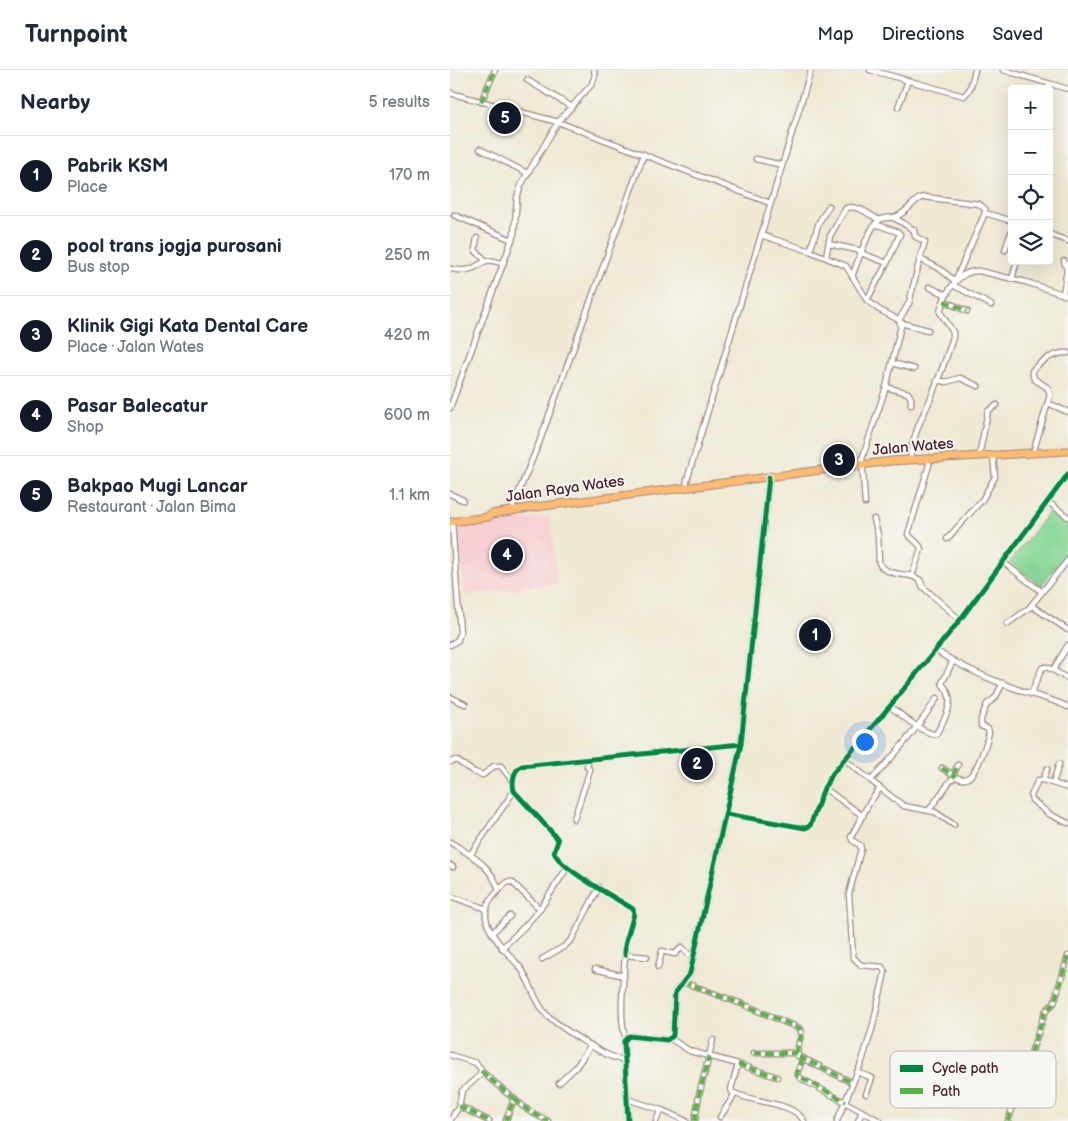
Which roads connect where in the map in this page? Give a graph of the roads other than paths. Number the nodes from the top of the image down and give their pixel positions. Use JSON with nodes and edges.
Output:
{"nodes":[{"id":1,"x":494,"y":70,"type":"edge"},
{"id":2,"x":594,"y":70,"type":"edge"},
{"id":3,"x":811,"y":70,"type":"edge"},
{"id":4,"x":870,"y":70,"type":"edge"},
{"id":5,"x":975,"y":70,"type":"edge"},
{"id":6,"x":1003,"y":70,"type":"edge"},
{"id":7,"x":527,"y":80,"type":"dead end"},
{"id":8,"x":908,"y":81,"type":"junction"},
{"id":9,"x":1068,"y":89,"type":"edge"},
{"id":10,"x":450,"y":93,"type":"edge"},
{"id":11,"x":481,"y":102,"type":"junction"},
{"id":12,"x":572,"y":107,"type":"junction"},
{"id":13,"x":898,"y":107,"type":"dead end"},
{"id":14,"x":558,"y":122,"type":"junction"},
{"id":15,"x":480,"y":149,"type":"dead end"},
{"id":16,"x":644,"y":154,"type":"junction"},
{"id":17,"x":756,"y":159,"type":"dead end"},
{"id":18,"x":782,"y":165,"type":"junction"},
{"id":19,"x":527,"y":173,"type":"junction"},
{"id":20,"x":770,"y":203,"type":"junction"},
{"id":21,"x":829,"y":206,"type":"dead end"},
{"id":22,"x":985,"y":213,"type":"junction"},
{"id":23,"x":454,"y":215,"type":"dead end"},
{"id":24,"x":894,"y":218,"type":"junction"},
{"id":25,"x":1009,"y":220,"type":"edge"},
{"id":26,"x":877,"y":222,"type":"junction"},
{"id":27,"x":761,"y":235,"type":"junction"},
{"id":28,"x":1053,"y":235,"type":"edge"},
{"id":29,"x":477,"y":238,"type":"dead end"},
{"id":30,"x":512,"y":240,"type":"junction"},
{"id":31,"x":1008,"y":241,"type":"edge"},
{"id":32,"x":1068,"y":241,"type":"edge"},
{"id":33,"x":829,"y":244,"type":"junction"},
{"id":34,"x":1005,"y":250,"type":"dead end"},
{"id":35,"x":810,"y":251,"type":"junction"},
{"id":36,"x":862,"y":252,"type":"junction"},
{"id":37,"x":826,"y":257,"type":"junction"},
{"id":38,"x":920,"y":259,"type":"junction"},
{"id":39,"x":485,"y":260,"type":"junction"},
{"id":40,"x":1064,"y":261,"type":"dead end"},
{"id":41,"x":887,"y":263,"type":"junction"},
{"id":42,"x":503,"y":264,"type":"junction"},
{"id":43,"x":1015,"y":265,"type":"edge"},
{"id":44,"x":450,"y":269,"type":"edge"},
{"id":45,"x":852,"y":276,"type":"junction"},
{"id":46,"x":1012,"y":279,"type":"junction"},
{"id":47,"x":954,"y":283,"type":"junction"},
{"id":48,"x":929,"y":287,"type":"dead end"},
{"id":49,"x":947,"y":295,"type":"junction"},
{"id":50,"x":1066,"y":295,"type":"edge"},
{"id":51,"x":867,"y":300,"type":"junction"},
{"id":52,"x":944,"y":301,"type":"junction"},
{"id":53,"x":990,"y":305,"type":"dead end"},
{"id":54,"x":967,"y":311,"type":"dead end"},
{"id":55,"x":900,"y":322,"type":"junction"},
{"id":56,"x":928,"y":330,"type":"dead end"},
{"id":57,"x":1068,"y":353,"type":"edge"},
{"id":58,"x":892,"y":363,"type":"junction"},
{"id":59,"x":914,"y":369,"type":"dead end"},
{"id":60,"x":937,"y":380,"type":"junction"},
{"id":61,"x":978,"y":386,"type":"dead end"},
{"id":62,"x":886,"y":387,"type":"junction"},
{"id":63,"x":1048,"y":403,"type":"junction"},
{"id":64,"x":911,"y":405,"type":"dead end"},
{"id":65,"x":996,"y":405,"type":"dead end"},
{"id":66,"x":450,"y":408,"type":"edge"},
{"id":67,"x":1068,"y":412,"type":"edge"},
{"id":68,"x":1068,"y":451,"type":"edge"},
{"id":69,"x":1033,"y":453,"type":"junction"},
{"id":70,"x":994,"y":455,"type":"junction"},
{"id":71,"x":979,"y":456,"type":"junction"},
{"id":72,"x":929,"y":458,"type":"junction"},
{"id":73,"x":910,"y":460,"type":"junction"},
{"id":74,"x":861,"y":466,"type":"junction"},
{"id":75,"x":1068,"y":474,"type":"edge"},
{"id":76,"x":769,"y":477,"type":"junction"},
{"id":77,"x":686,"y":487,"type":"junction"},
{"id":78,"x":642,"y":492,"type":"joint"},
{"id":79,"x":450,"y":494,"type":"edge"},
{"id":80,"x":463,"y":500,"type":"dead end"},
{"id":81,"x":1048,"y":502,"type":"junction"},
{"id":82,"x":865,"y":503,"type":"dead end"},
{"id":83,"x":513,"y":510,"type":"junction"},
{"id":84,"x":1068,"y":518,"type":"edge"},
{"id":85,"x":874,"y":519,"type":"dead end"},
{"id":86,"x":451,"y":521,"type":"edge"},
{"id":87,"x":947,"y":539,"type":"dead end"},
{"id":88,"x":1068,"y":560,"type":"edge"},
{"id":89,"x":1003,"y":562,"type":"junction"},
{"id":90,"x":912,"y":576,"type":"junction"},
{"id":91,"x":1042,"y":592,"type":"junction"},
{"id":92,"x":1030,"y":607,"type":"junction"},
{"id":93,"x":960,"y":620,"type":"junction"},
{"id":94,"x":1007,"y":624,"type":"dead end"},
{"id":95,"x":1068,"y":630,"type":"edge"},
{"id":96,"x":450,"y":645,"type":"edge"},
{"id":97,"x":1068,"y":645,"type":"edge"},
{"id":98,"x":935,"y":650,"type":"junction"},
{"id":99,"x":953,"y":661,"type":"junction"},
{"id":100,"x":1053,"y":670,"type":"junction"},
{"id":101,"x":1068,"y":679,"type":"edge"},
{"id":102,"x":1004,"y":683,"type":"junction"},
{"id":103,"x":1031,"y":694,"type":"junction"},
{"id":104,"x":450,"y":697,"type":"edge"},
{"id":105,"x":937,"y":698,"type":"dead end"},
{"id":106,"x":465,"y":704,"type":"dead end"},
{"id":107,"x":890,"y":706,"type":"junction"},
{"id":108,"x":1068,"y":707,"type":"edge"},
{"id":109,"x":918,"y":727,"type":"junction"},
{"id":110,"x":741,"y":744,"type":"junction"},
{"id":111,"x":844,"y":759,"type":"junction"},
{"id":112,"x":589,"y":760,"type":"junction"},
{"id":113,"x":450,"y":762,"type":"edge"},
{"id":114,"x":1059,"y":764,"type":"dead end"},
{"id":115,"x":958,"y":765,"type":"dead end"},
{"id":116,"x":942,"y":768,"type":"dead end"},
{"id":117,"x":1047,"y":769,"type":"dead end"},
{"id":118,"x":955,"y":776,"type":"junction"},
{"id":119,"x":871,"y":780,"type":"junction"},
{"id":120,"x":1043,"y":780,"type":"junction"},
{"id":121,"x":513,"y":782,"type":"junction"},
{"id":122,"x":1053,"y":783,"type":"junction"},
{"id":123,"x":824,"y":788,"type":"junction"},
{"id":124,"x":880,"y":788,"type":"junction"},
{"id":125,"x":1068,"y":788,"type":"edge"},
{"id":126,"x":514,"y":791,"type":"junction"},
{"id":127,"x":928,"y":810,"type":"junction"},
{"id":128,"x":726,"y":814,"type":"junction"},
{"id":129,"x":863,"y":816,"type":"junction"},
{"id":130,"x":574,"y":819,"type":"dead end"},
{"id":131,"x":1068,"y":823,"type":"edge"},
{"id":132,"x":954,"y":825,"type":"dead end"},
{"id":133,"x":450,"y":842,"type":"edge"},
{"id":134,"x":470,"y":855,"type":"junction"},
{"id":135,"x":567,"y":868,"type":"junction"},
{"id":136,"x":599,"y":887,"type":"junction"},
{"id":137,"x":499,"y":890,"type":"junction"},
{"id":138,"x":450,"y":896,"type":"edge"},
{"id":139,"x":487,"y":909,"type":"junction"},
{"id":140,"x":540,"y":909,"type":"junction"},
{"id":141,"x":510,"y":916,"type":"dead end"},
{"id":142,"x":492,"y":933,"type":"junction"},
{"id":143,"x":502,"y":948,"type":"junction"},
{"id":144,"x":625,"y":955,"type":"junction"},
{"id":145,"x":694,"y":956,"type":"junction"},
{"id":146,"x":1068,"y":956,"type":"edge"},
{"id":147,"x":647,"y":957,"type":"dead end"},
{"id":148,"x":542,"y":959,"type":"dead end"},
{"id":149,"x":658,"y":967,"type":"dead end"},
{"id":150,"x":595,"y":969,"type":"dead end"},
{"id":151,"x":624,"y":976,"type":"junction"},
{"id":152,"x":683,"y":982,"type":"junction"},
{"id":153,"x":626,"y":1038,"type":"junction"},
{"id":154,"x":671,"y":1039,"type":"junction"},
{"id":155,"x":713,"y":1040,"type":"dead end"},
{"id":156,"x":591,"y":1045,"type":"junction"},
{"id":157,"x":1032,"y":1051,"type":"edge"},
{"id":158,"x":754,"y":1053,"type":"dead end"},
{"id":159,"x":797,"y":1053,"type":"junction"},
{"id":160,"x":450,"y":1055,"type":"edge"},
{"id":161,"x":709,"y":1056,"type":"junction"},
{"id":162,"x":803,"y":1058,"type":"junction"},
{"id":163,"x":624,"y":1060,"type":"junction"},
{"id":164,"x":738,"y":1064,"type":"junction"},
{"id":165,"x":481,"y":1071,"type":"junction"},
{"id":166,"x":857,"y":1072,"type":"junction"},
{"id":167,"x":777,"y":1078,"type":"dead end"},
{"id":168,"x":559,"y":1082,"type":"dead end"},
{"id":169,"x":853,"y":1083,"type":"junction"},
{"id":170,"x":735,"y":1094,"type":"junction"},
{"id":171,"x":866,"y":1094,"type":"dead end"},
{"id":172,"x":627,"y":1098,"type":"junction"},
{"id":173,"x":514,"y":1099,"type":"junction"},
{"id":174,"x":846,"y":1102,"type":"junction"},
{"id":175,"x":459,"y":1106,"type":"junction"},
{"id":176,"x":1012,"y":1108,"type":"edge"},
{"id":177,"x":661,"y":1110,"type":"junction"},
{"id":178,"x":862,"y":1112,"type":"junction"},
{"id":179,"x":720,"y":1117,"type":"dead end"},
{"id":180,"x":677,"y":1119,"type":"edge"},
{"id":181,"x":506,"y":1120,"type":"edge"},
{"id":182,"x":450,"y":1121,"type":"edge"},
{"id":183,"x":489,"y":1121,"type":"edge"},
{"id":184,"x":548,"y":1121,"type":"edge"},
{"id":185,"x":628,"y":1121,"type":"edge"},
{"id":186,"x":656,"y":1121,"type":"edge"},
{"id":187,"x":686,"y":1121,"type":"edge"},
{"id":188,"x":695,"y":1121,"type":"edge"},
{"id":189,"x":804,"y":1121,"type":"edge"},
{"id":190,"x":838,"y":1121,"type":"edge"},
{"id":191,"x":858,"y":1121,"type":"edge"},
{"id":192,"x":880,"y":1121,"type":"edge"},
{"id":193,"x":1008,"y":1121,"type":"edge"}],
"edges":[{"from":1,"to":11,"type":"street"},
{"from":2,"to":12,"type":"street"},
{"from":3,"to":18,"type":"street"},
{"from":4,"to":8,"type":"street"},
{"from":5,"to":8,"type":"street"},
{"from":6,"to":9,"type":"street"},
{"from":7,"to":12,"type":"street"},
{"from":8,"to":13,"type":"street"},
{"from":10,"to":11,"type":"street"},
{"from":11,"to":14,"type":"street"},
{"from":12,"to":14,"type":"street"},
{"from":14,"to":16,"type":"street"},
{"from":14,"to":19,"type":"street"},
{"from":15,"to":19,"type":"street"},
{"from":16,"to":20,"type":"street"},
{"from":16,"to":83,"type":"street"},
{"from":17,"to":18,"type":"street"},
{"from":18,"to":20,"type":"street"},
{"from":19,"to":30,"type":"street"},
{"from":20,"to":27,"type":"street"},
{"from":21,"to":35,"type":"street"},
{"from":22,"to":24,"type":"street"},
{"from":22,"to":25,"type":"street"},
{"from":22,"to":47,"type":"street"},
{"from":23,"to":30,"type":"street"},
{"from":24,"to":26,"type":"street"},
{"from":24,"to":38,"type":"street"},
{"from":26,"to":33,"type":"street"},
{"from":26,"to":36,"type":"street"},
{"from":26,"to":41,"type":"street"},
{"from":27,"to":35,"type":"street"},
{"from":27,"to":77,"type":"street"},
{"from":28,"to":32,"type":"street"},
{"from":29,"to":39,"type":"street"},
{"from":30,"to":42,"type":"street"},
{"from":31,"to":34,"type":"street"},
{"from":33,"to":36,"type":"street"},
{"from":33,"to":37,"type":"street"},
{"from":35,"to":37,"type":"street"},
{"from":36,"to":41,"type":"street"},
{"from":36,"to":45,"type":"street"},
{"from":37,"to":45,"type":"street"},
{"from":38,"to":47,"type":"street"},
{"from":38,"to":55,"type":"street"},
{"from":39,"to":42,"type":"street"},
{"from":39,"to":44,"type":"street"},
{"from":40,"to":50,"type":"street"},
{"from":41,"to":51,"type":"street"},
{"from":42,"to":66,"type":"street"},
{"from":43,"to":46,"type":"street"},
{"from":45,"to":51,"type":"street"},
{"from":46,"to":47,"type":"street"},
{"from":46,"to":50,"type":"street"},
{"from":47,"to":49,"type":"street"},
{"from":47,"to":53,"type":"street"},
{"from":48,"to":49,"type":"street"},
{"from":49,"to":52,"type":"street"},
{"from":51,"to":55,"type":"street"},
{"from":52,"to":54,"type":"street"},
{"from":52,"to":60,"type":"street"},
{"from":55,"to":56,"type":"street"},
{"from":55,"to":58,"type":"street"},
{"from":57,"to":63,"type":"street"},
{"from":58,"to":59,"type":"street"},
{"from":58,"to":62,"type":"street"},
{"from":60,"to":61,"type":"street"},
{"from":60,"to":73,"type":"street"},
{"from":62,"to":64,"type":"street"},
{"from":62,"to":74,"type":"street"},
{"from":63,"to":67,"type":"street"},
{"from":63,"to":69,"type":"street"},
{"from":65,"to":71,"type":"street"},
{"from":68,"to":69,"type":"highway","name":"Jalan Wates"},
{"from":69,"to":70,"type":"highway","name":"Jalan Wates"},
{"from":70,"to":71,"type":"highway","name":"Jalan Wates"},
{"from":70,"to":87,"type":"street"},
{"from":71,"to":72,"type":"highway","name":"Jalan Wates"},
{"from":72,"to":73,"type":"highway","name":"Jalan Wates"},
{"from":72,"to":90,"type":"street"},
{"from":73,"to":74,"type":"highway","name":"Jalan Wates"},
{"from":74,"to":76,"type":"highway","name":"Jalan Wates"},
{"from":74,"to":82,"type":"street"},
{"from":75,"to":81,"type":"street"},
{"from":76,"to":77,"type":"highway","name":"Jalan Wates"},
{"from":76,"to":110,"type":"street"},
{"from":77,"to":78,"type":"highway","name":"Jalan Wates"},
{"from":78,"to":83,"type":"highway","name":"Jalan Raya Wates"},
{"from":79,"to":80,"type":"street"},
{"from":81,"to":84,"type":"street"},
{"from":81,"to":89,"type":"street"},
{"from":83,"to":86,"type":"highway","name":"Jalan Raya Wates"},
{"from":85,"to":90,"type":"street"},
{"from":86,"to":96,"type":"street"},
{"from":88,"to":91,"type":"street"},
{"from":89,"to":91,"type":"street"},
{"from":89,"to":93,"type":"street"},
{"from":90,"to":93,"type":"street"},
{"from":91,"to":92,"type":"street"},
{"from":92,"to":94,"type":"street"},
{"from":92,"to":95,"type":"street"},
{"from":93,"to":98,"type":"street"},
{"from":97,"to":100,"type":"street"},
{"from":98,"to":99,"type":"street"},
{"from":98,"to":107,"type":"street"},
{"from":99,"to":102,"type":"street"},
{"from":99,"to":109,"type":"street"},
{"from":100,"to":101,"type":"street"},
{"from":100,"to":103,"type":"street"},
{"from":102,"to":103,"type":"street"},
{"from":102,"to":118,"type":"street"},
{"from":103,"to":108,"type":"street"},
{"from":104,"to":106,"type":"street"},
{"from":105,"to":109,"type":"street"},
{"from":107,"to":109,"type":"street"},
{"from":107,"to":111,"type":"street"},
{"from":109,"to":119,"type":"street"},
{"from":110,"to":112,"type":"street"},
{"from":110,"to":128,"type":"street"},
{"from":111,"to":119,"type":"street"},
{"from":111,"to":123,"type":"street"},
{"from":112,"to":121,"type":"street"},
{"from":112,"to":130,"type":"street"},
{"from":113,"to":121,"type":"street"},
{"from":114,"to":122,"type":"street"},
{"from":115,"to":118,"type":"street"},
{"from":116,"to":118,"type":"street"},
{"from":117,"to":120,"type":"street"},
{"from":118,"to":127,"type":"street"},
{"from":119,"to":124,"type":"street"},
{"from":120,"to":122,"type":"street"},
{"from":120,"to":131,"type":"street"},
{"from":121,"to":126,"type":"street"},
{"from":122,"to":125,"type":"street"},
{"from":123,"to":128,"type":"street"},
{"from":123,"to":129,"type":"street"},
{"from":124,"to":127,"type":"street"},
{"from":124,"to":129,"type":"street"},
{"from":126,"to":134,"type":"street"},
{"from":126,"to":135,"type":"street"},
{"from":127,"to":132,"type":"street"},
{"from":128,"to":145,"type":"street"},
{"from":129,"to":166,"type":"street"},
{"from":133,"to":134,"type":"street"},
{"from":134,"to":137,"type":"street"},
{"from":135,"to":136,"type":"street"},
{"from":135,"to":140,"type":"street"},
{"from":136,"to":144,"type":"street"},
{"from":136,"to":148,"type":"street"},
{"from":137,"to":139,"type":"street"},
{"from":137,"to":140,"type":"street"},
{"from":138,"to":139,"type":"street"},
{"from":139,"to":142,"type":"street"},
{"from":140,"to":143,"type":"street"},
{"from":141,"to":142,"type":"street"},
{"from":142,"to":143,"type":"street"},
{"from":143,"to":156,"type":"street"},
{"from":144,"to":147,"type":"street"},
{"from":144,"to":151,"type":"street"},
{"from":145,"to":149,"type":"street"},
{"from":145,"to":152,"type":"street"},
{"from":146,"to":157,"type":"street"},
{"from":150,"to":151,"type":"street"},
{"from":151,"to":153,"type":"street"},
{"from":152,"to":154,"type":"street"},
{"from":152,"to":159,"type":"street"},
{"from":153,"to":154,"type":"street"},
{"from":153,"to":163,"type":"street"},
{"from":154,"to":161,"type":"street"},
{"from":155,"to":161,"type":"street"},
{"from":156,"to":163,"type":"street"},
{"from":156,"to":168,"type":"street"},
{"from":158,"to":159,"type":"street"},
{"from":159,"to":162,"type":"street"},
{"from":160,"to":165,"type":"street"},
{"from":161,"to":164,"type":"street"},
{"from":161,"to":188,"type":"street"},
{"from":162,"to":169,"type":"street"},
{"from":162,"to":174,"type":"street"},
{"from":163,"to":172,"type":"street"},
{"from":164,"to":167,"type":"street"},
{"from":164,"to":170,"type":"street"},
{"from":165,"to":173,"type":"street"},
{"from":165,"to":175,"type":"street"},
{"from":166,"to":169,"type":"street"},
{"from":166,"to":171,"type":"street"},
{"from":169,"to":174,"type":"street"},
{"from":170,"to":179,"type":"street"},
{"from":170,"to":189,"type":"street"},
{"from":172,"to":177,"type":"street"},
{"from":172,"to":185,"type":"street"},
{"from":173,"to":181,"type":"street"},
{"from":173,"to":184,"type":"street"},
{"from":174,"to":178,"type":"street"},
{"from":174,"to":190,"type":"street"},
{"from":175,"to":182,"type":"street"},
{"from":175,"to":183,"type":"street"},
{"from":176,"to":193,"type":"street"},
{"from":177,"to":180,"type":"street"},
{"from":177,"to":186,"type":"street"},
{"from":178,"to":191,"type":"street"},
{"from":178,"to":192,"type":"street"},
{"from":180,"to":187,"type":"street"}]}
